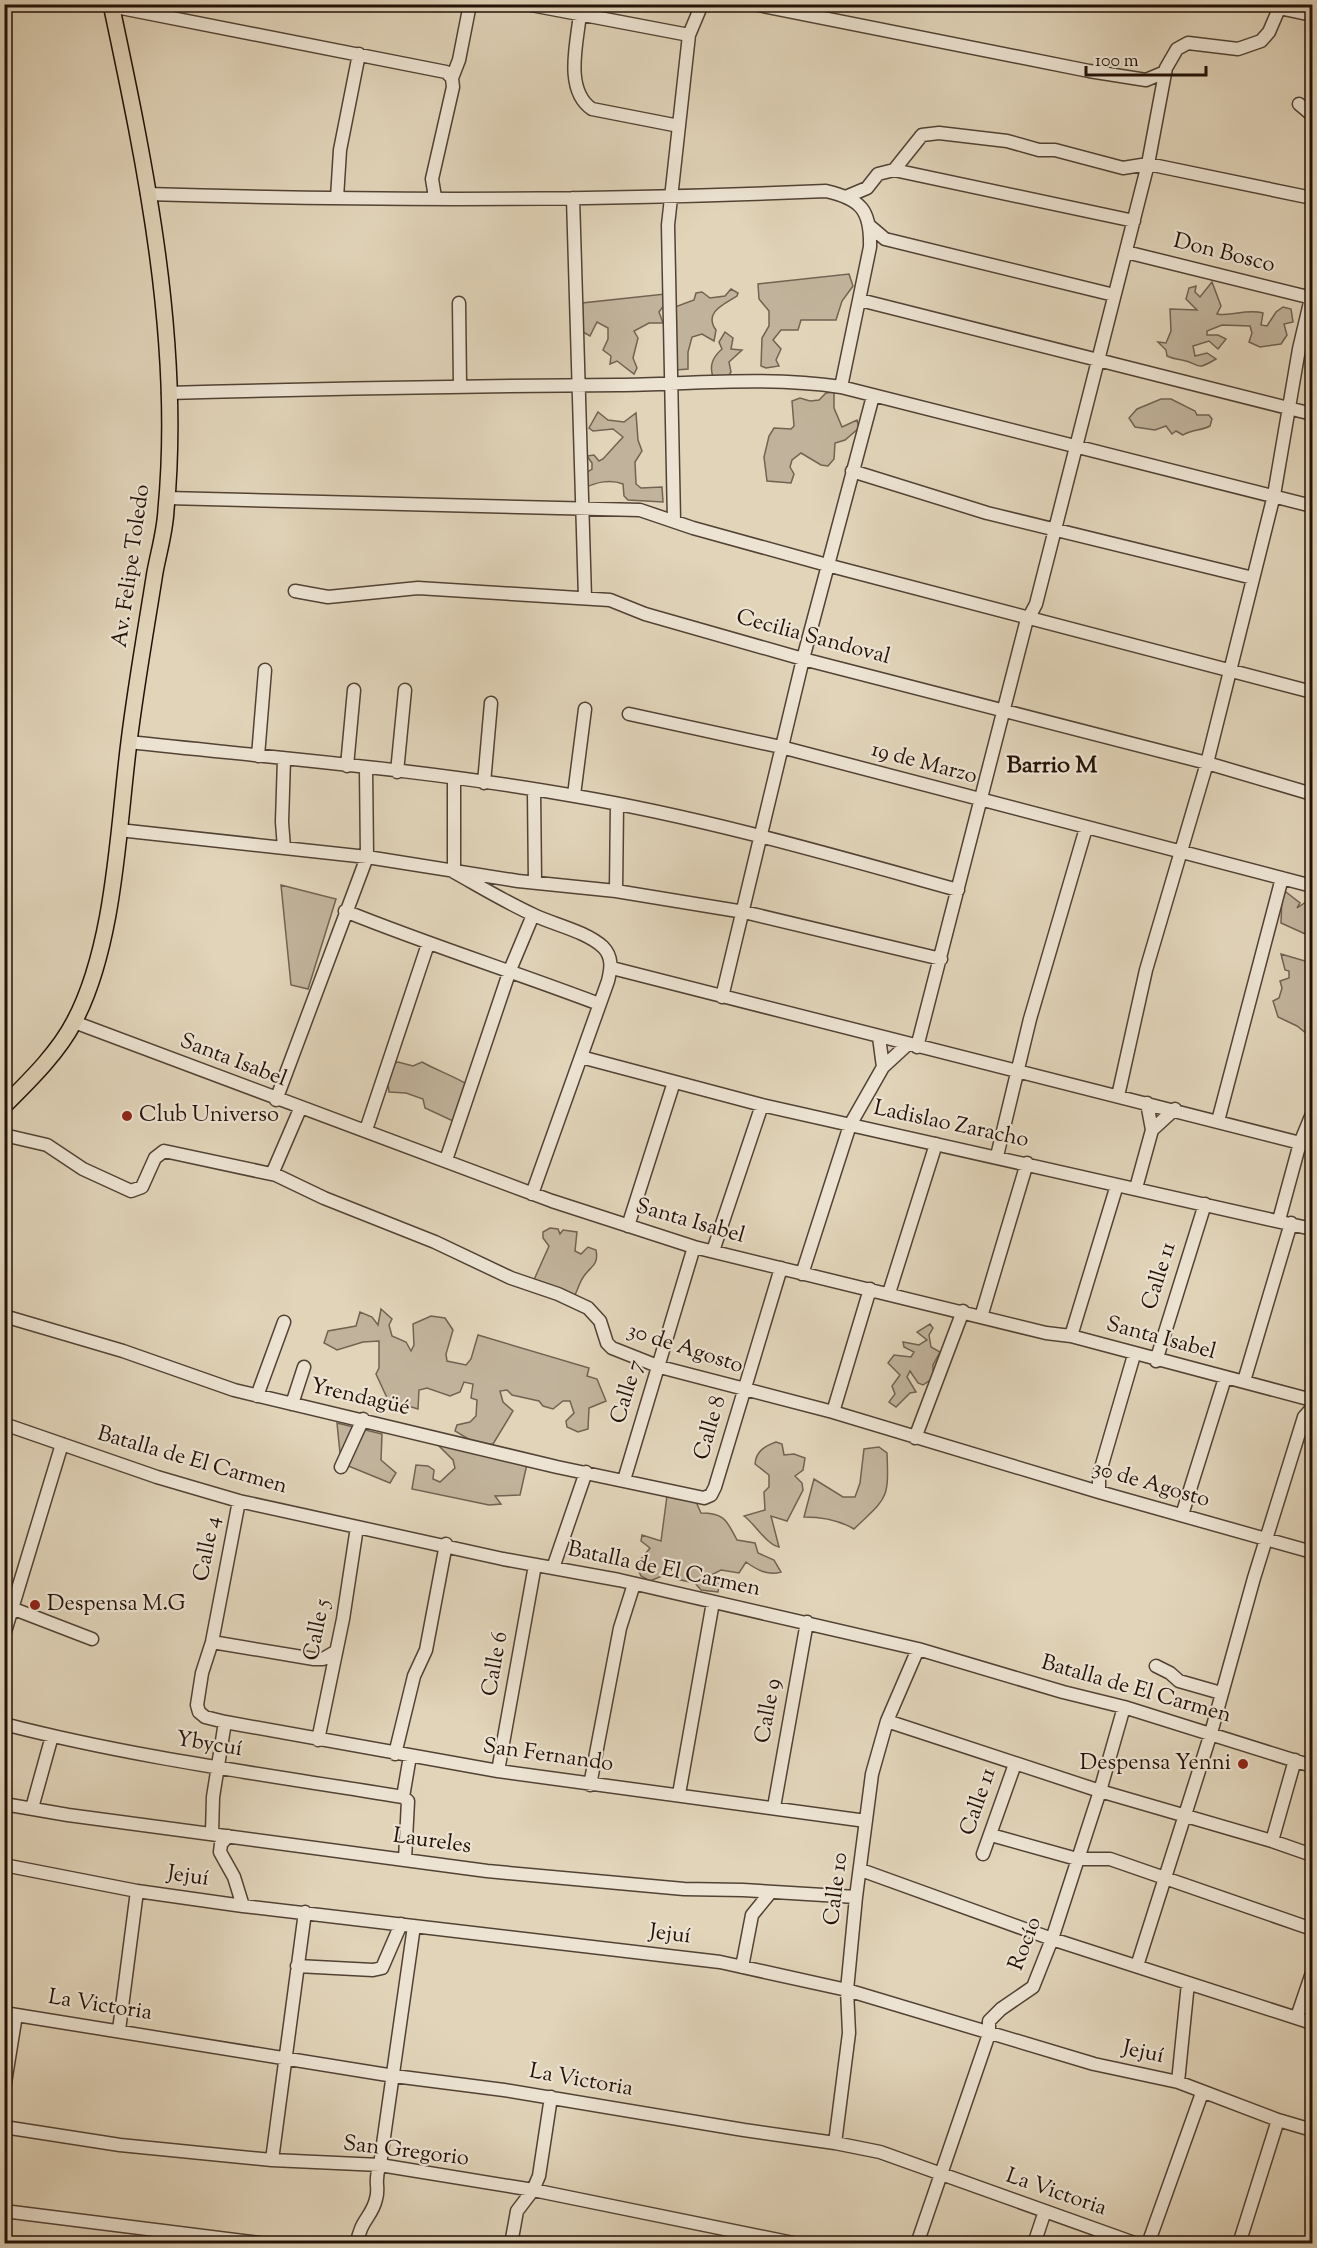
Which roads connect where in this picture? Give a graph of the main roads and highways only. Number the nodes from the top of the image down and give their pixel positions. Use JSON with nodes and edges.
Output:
{"nodes":[{"id":1,"x":111,"y":5,"type":"edge"},
{"id":2,"x":4,"y":1106,"type":"edge"}],
"edges":[{"from":1,"to":2,"type":"main road","name":"Av. Felipe Toledo"}]}
